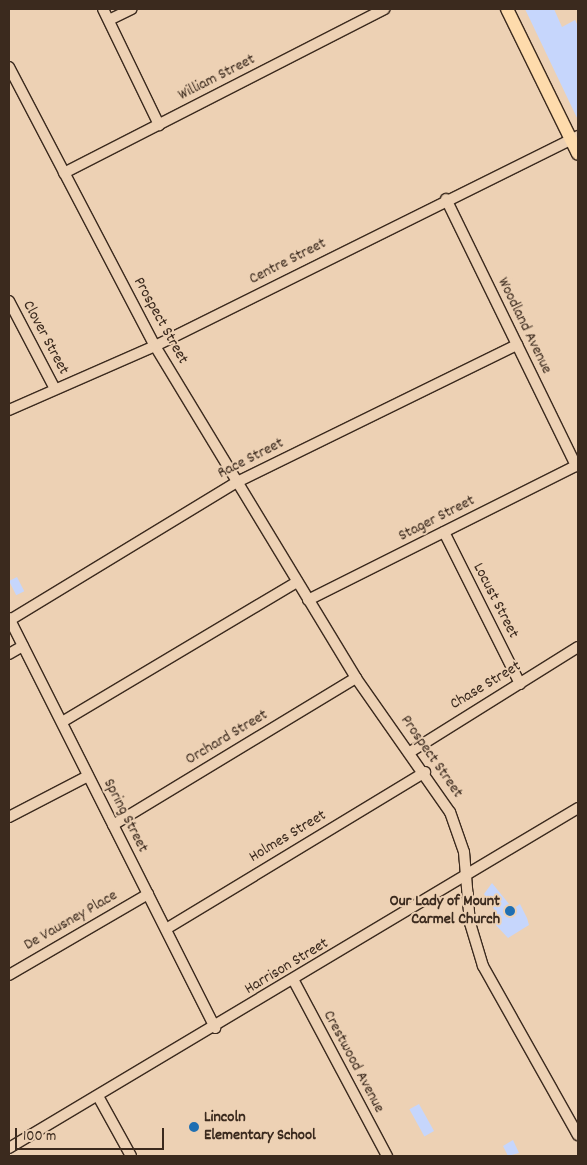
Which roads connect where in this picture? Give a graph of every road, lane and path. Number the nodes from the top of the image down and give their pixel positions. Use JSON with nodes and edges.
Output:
{"nodes":[{"id":1,"x":103,"y":9,"type":"edge"},
{"id":2,"x":132,"y":9,"type":"edge"},
{"id":3,"x":384,"y":9,"type":"edge"},
{"id":4,"x":507,"y":9,"type":"edge"},
{"id":5,"x":109,"y":20,"type":"junction"},
{"id":6,"x":9,"y":67,"type":"edge"},
{"id":7,"x":159,"y":125,"type":"junction"},
{"id":8,"x":575,"y":137,"type":"edge"},
{"id":9,"x":578,"y":154,"type":"edge"},
{"id":10,"x":64,"y":173,"type":"junction"},
{"id":11,"x":446,"y":199,"type":"junction"},
{"id":12,"x":9,"y":301,"type":"edge"},
{"id":13,"x":517,"y":345,"type":"junction"},
{"id":14,"x":155,"y":346,"type":"junction"},
{"id":15,"x":55,"y":389,"type":"junction"},
{"id":16,"x":9,"y":410,"type":"edge"},
{"id":17,"x":577,"y":466,"type":"edge"},
{"id":18,"x":237,"y":482,"type":"junction"},
{"id":19,"x":444,"y":532,"type":"junction"},
{"id":20,"x":298,"y":582,"type":"junction"},
{"id":21,"x":308,"y":600,"type":"junction"},
{"id":22,"x":9,"y":619,"type":"edge"},
{"id":23,"x":23,"y":646,"type":"junction"},
{"id":24,"x":578,"y":647,"type":"edge"},
{"id":25,"x":9,"y":654,"type":"edge"},
{"id":26,"x":356,"y":678,"type":"junction"},
{"id":27,"x":520,"y":684,"type":"junction"},
{"id":28,"x":62,"y":722,"type":"junction"},
{"id":29,"x":410,"y":752,"type":"junction"},
{"id":30,"x":425,"y":772,"type":"junction"},
{"id":31,"x":88,"y":776,"type":"junction"},
{"id":32,"x":578,"y":808,"type":"edge"},
{"id":33,"x":9,"y":817,"type":"edge"},
{"id":34,"x":113,"y":824,"type":"junction"},
{"id":35,"x":468,"y":876,"type":"junction"},
{"id":36,"x":148,"y":894,"type":"junction"},
{"id":37,"x":166,"y":929,"type":"junction"},
{"id":38,"x":9,"y":975,"type":"edge"},
{"id":39,"x":294,"y":981,"type":"junction"},
{"id":40,"x":215,"y":1028,"type":"junction"},
{"id":41,"x":99,"y":1098,"type":"junction"},
{"id":42,"x":578,"y":1135,"type":"edge"},
{"id":43,"x":9,"y":1148,"type":"edge"},
{"id":44,"x":131,"y":1156,"type":"edge"},
{"id":45,"x":387,"y":1156,"type":"edge"}],
"edges":[{"from":1,"to":5,"type":"street"},
{"from":2,"to":5,"type":"street"},
{"from":3,"to":7,"type":"street","name":"William Street"},
{"from":4,"to":8,"type":"main road"},
{"from":5,"to":7,"type":"street"},
{"from":6,"to":10,"type":"street","name":"Prospect Street"},
{"from":7,"to":10,"type":"street","name":"William Street"},
{"from":8,"to":9,"type":"main road"},
{"from":8,"to":11,"type":"street","name":"Centre Street"},
{"from":10,"to":14,"type":"street","name":"Prospect Street"},
{"from":11,"to":13,"type":"street","name":"Woodland Avenue"},
{"from":11,"to":14,"type":"street","name":"Centre Street"},
{"from":12,"to":15,"type":"street","name":"Clover Street"},
{"from":13,"to":17,"type":"street","name":"Woodland Avenue"},
{"from":13,"to":18,"type":"street","name":"Race Street"},
{"from":14,"to":15,"type":"street","name":"Centre Street"},
{"from":14,"to":18,"type":"street","name":"Prospect Street"},
{"from":15,"to":16,"type":"street","name":"Centre Street"},
{"from":17,"to":19,"type":"street","name":"Stager Street"},
{"from":18,"to":20,"type":"street","name":"Prospect Street"},
{"from":18,"to":22,"type":"street","name":"Race Street"},
{"from":19,"to":21,"type":"street","name":"Stager Street"},
{"from":19,"to":27,"type":"street","name":"Locust Street"},
{"from":20,"to":21,"type":"street","name":"Prospect Street"},
{"from":20,"to":28,"type":"street"},
{"from":21,"to":26,"type":"street","name":"Prospect Street"},
{"from":22,"to":23,"type":"street","name":"Spring Street"},
{"from":23,"to":25,"type":"street"},
{"from":23,"to":28,"type":"street","name":"Spring Street"},
{"from":24,"to":27,"type":"street","name":"Chase Street"},
{"from":26,"to":29,"type":"street","name":"Prospect Street"},
{"from":26,"to":34,"type":"street","name":"Orchard Street"},
{"from":27,"to":29,"type":"street","name":"Chase Street"},
{"from":28,"to":31,"type":"street","name":"Spring Street"},
{"from":29,"to":30,"type":"street","name":"Prospect Street"},
{"from":30,"to":35,"type":"street","name":"Prospect Street"},
{"from":30,"to":37,"type":"street","name":"Holmes Street"},
{"from":31,"to":33,"type":"street"},
{"from":31,"to":34,"type":"street","name":"Spring Street"},
{"from":32,"to":35,"type":"street","name":"Harrison Street"},
{"from":34,"to":36,"type":"street","name":"Spring Street"},
{"from":35,"to":39,"type":"street","name":"Harrison Street"},
{"from":35,"to":42,"type":"street","name":"Prospect Street"},
{"from":36,"to":37,"type":"street","name":"Spring Street"},
{"from":36,"to":38,"type":"street","name":"De Vausney Place"},
{"from":37,"to":40,"type":"street","name":"Spring Street"},
{"from":39,"to":40,"type":"street","name":"Harrison Street"},
{"from":39,"to":45,"type":"street","name":"Crestwood Avenue"},
{"from":40,"to":41,"type":"street","name":"Harrison Street"},
{"from":41,"to":43,"type":"street","name":"Harrison Street"},
{"from":41,"to":44,"type":"street"}]}
